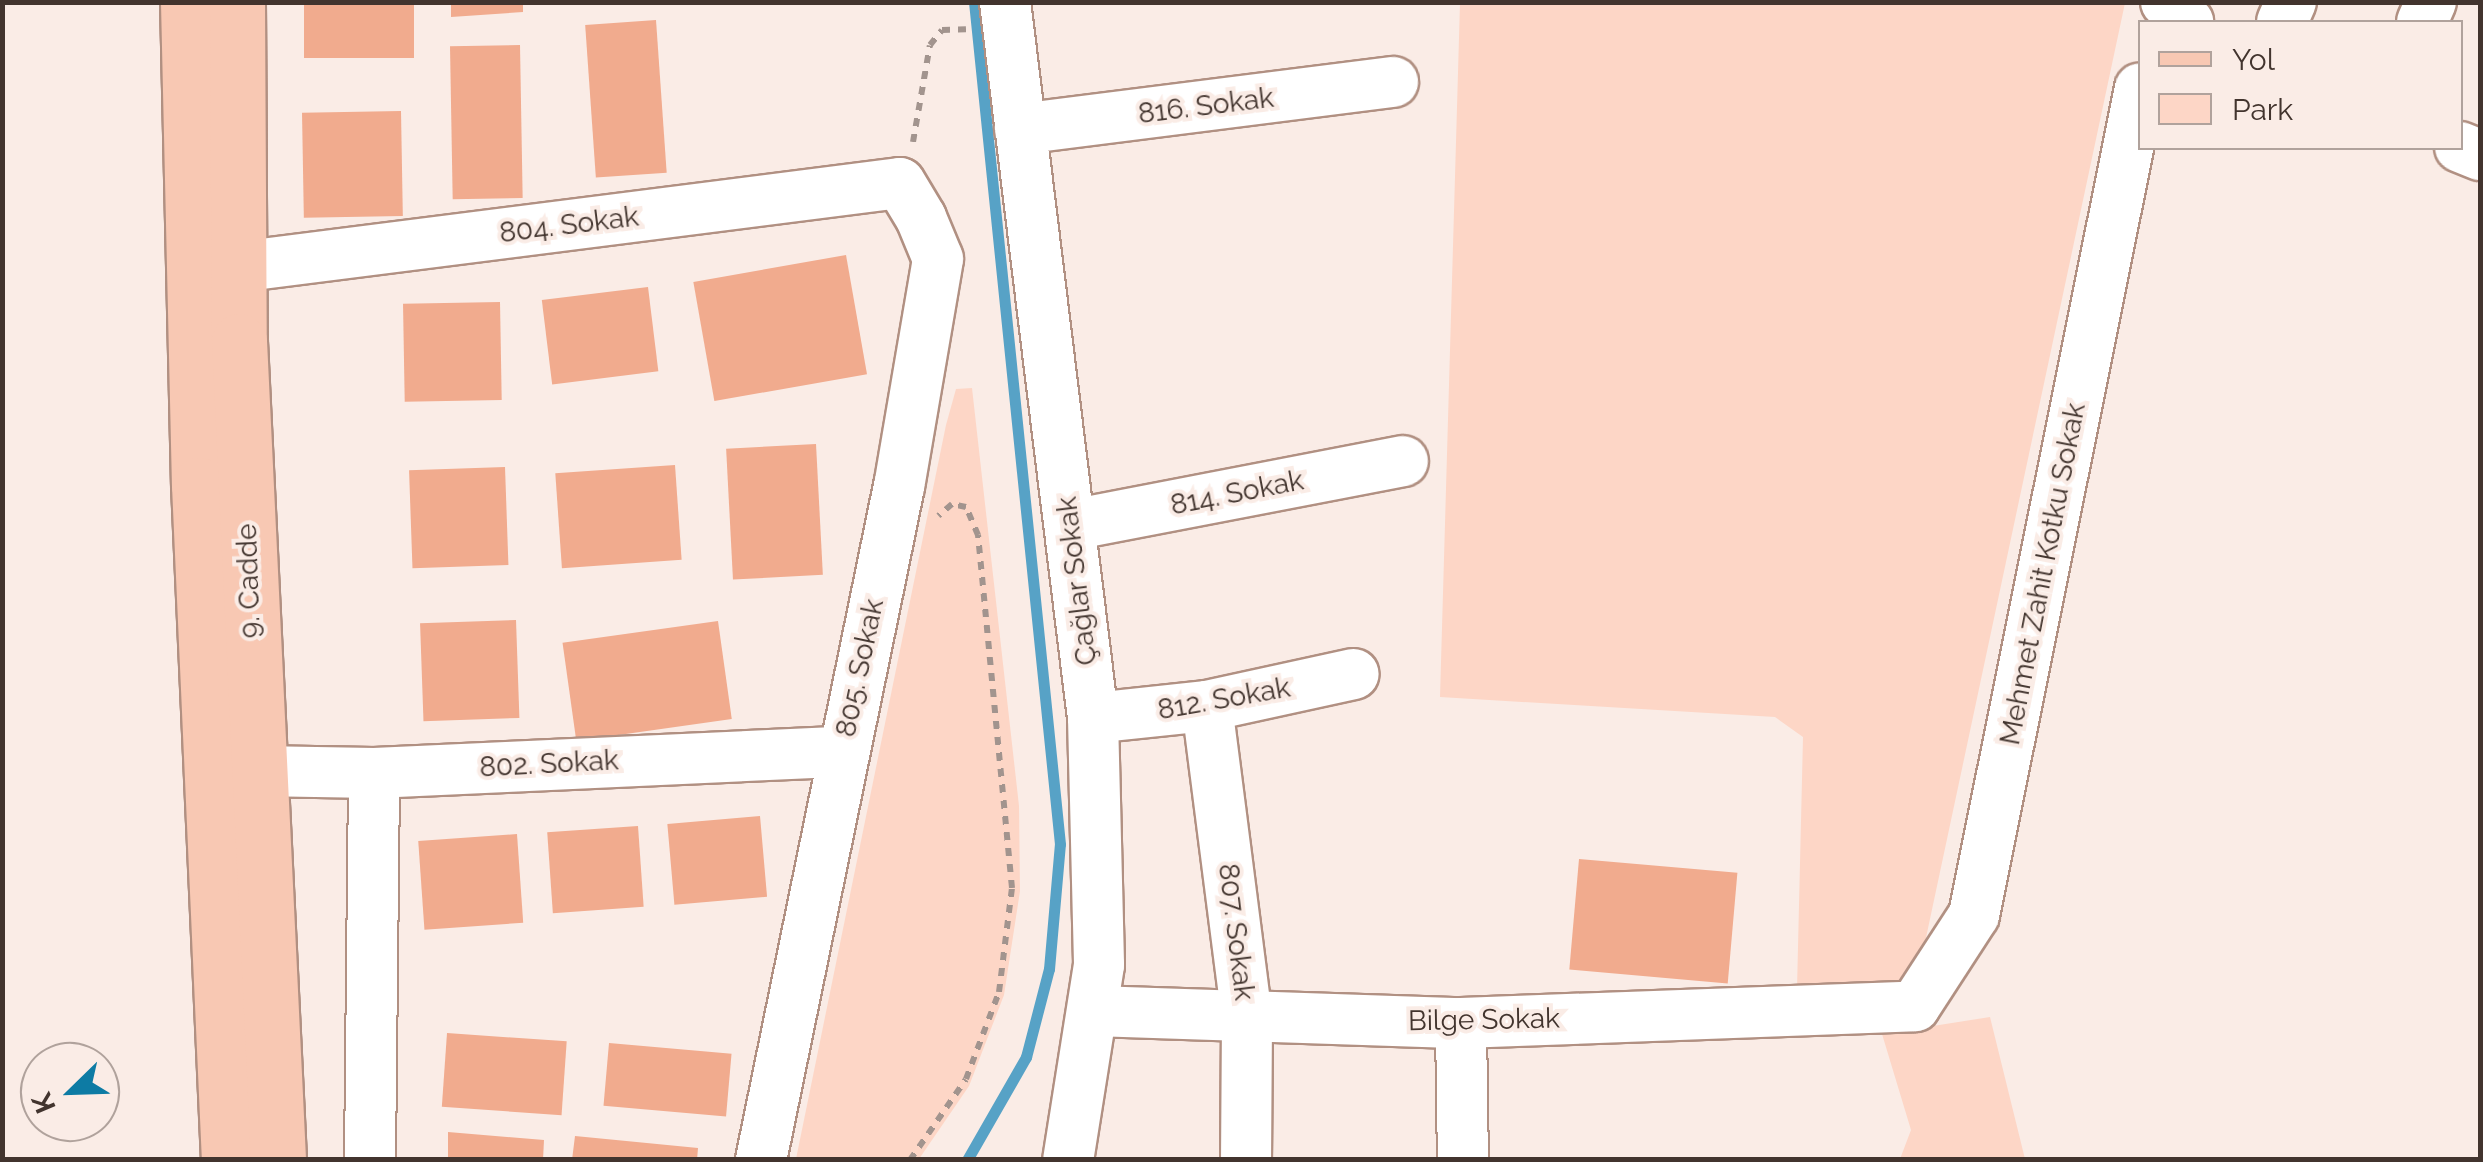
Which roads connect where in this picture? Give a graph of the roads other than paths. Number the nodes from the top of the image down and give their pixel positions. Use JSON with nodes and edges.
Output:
{"nodes":[{"id":1,"x":188,"y":2,"type":"edge"},
{"id":2,"x":237,"y":2,"type":"edge"},
{"id":3,"x":1005,"y":2,"type":"edge"},
{"id":4,"x":2166,"y":2,"type":"edge"},
{"id":5,"x":2186,"y":20,"type":"edge"},
{"id":6,"x":1393,"y":82,"type":"dead end"},
{"id":7,"x":2138,"y":98,"type":"edge"},
{"id":8,"x":1020,"y":129,"type":"junction"},
{"id":9,"x":900,"y":183,"type":"joint"},
{"id":10,"x":238,"y":267,"type":"junction"},
{"id":11,"x":1403,"y":461,"type":"dead end"},
{"id":12,"x":1071,"y":525,"type":"junction"},
{"id":13,"x":1354,"y":674,"type":"dead end"},
{"id":14,"x":1207,"y":706,"type":"junction"},
{"id":15,"x":1092,"y":718,"type":"junction"},
{"id":16,"x":841,"y":752,"type":"junction"},
{"id":17,"x":257,"y":771,"type":"junction"},
{"id":18,"x":374,"y":773,"type":"junction"},
{"id":19,"x":1874,"y":1008,"type":"joint"},
{"id":20,"x":1094,"y":1011,"type":"junction"},
{"id":21,"x":1247,"y":1020,"type":"junction"},
{"id":22,"x":1461,"y":1023,"type":"junction"},
{"id":23,"x":228,"y":1160,"type":"edge"},
{"id":24,"x":278,"y":1160,"type":"edge"},
{"id":25,"x":370,"y":1160,"type":"edge"},
{"id":26,"x":760,"y":1160,"type":"edge"},
{"id":27,"x":1068,"y":1160,"type":"edge"},
{"id":28,"x":1246,"y":1160,"type":"edge"},
{"id":29,"x":1463,"y":1160,"type":"edge"}],
"edges":[{"from":1,"to":23,"type":"main road","name":"9. Cadde"},
{"from":2,"to":10,"type":"main road","name":"9. Cadde"},
{"from":3,"to":8,"type":"street","name":"Çağlar Sokak"},
{"from":4,"to":5,"type":"street"},
{"from":6,"to":8,"type":"street","name":"816. Sokak"},
{"from":7,"to":19,"type":"street","name":"Mehmet Zahit Kotku Sokak"},
{"from":8,"to":12,"type":"street","name":"Çağlar Sokak"},
{"from":9,"to":10,"type":"street","name":"804. Sokak"},
{"from":9,"to":16,"type":"street","name":"805. Sokak"},
{"from":10,"to":17,"type":"main road","name":"9. Cadde"},
{"from":11,"to":12,"type":"street","name":"814. Sokak"},
{"from":12,"to":15,"type":"street","name":"Çağlar Sokak"},
{"from":13,"to":14,"type":"street","name":"812. Sokak"},
{"from":14,"to":15,"type":"street","name":"812. Sokak"},
{"from":14,"to":21,"type":"street","name":"807. Sokak"},
{"from":15,"to":20,"type":"street","name":"Çağlar Sokak"},
{"from":16,"to":18,"type":"street","name":"802. Sokak"},
{"from":16,"to":26,"type":"street","name":"805. Sokak"},
{"from":17,"to":18,"type":"street","name":"802. Sokak"},
{"from":17,"to":24,"type":"main road","name":"9. Cadde"},
{"from":18,"to":25,"type":"street"},
{"from":19,"to":22,"type":"street","name":"Bilge Sokak"},
{"from":20,"to":21,"type":"street","name":"Bilge Sokak"},
{"from":20,"to":27,"type":"street","name":"Çağlar Sokak"},
{"from":21,"to":22,"type":"street","name":"Bilge Sokak"},
{"from":21,"to":28,"type":"street","name":"807. Sokak"},
{"from":22,"to":29,"type":"street"}]}
